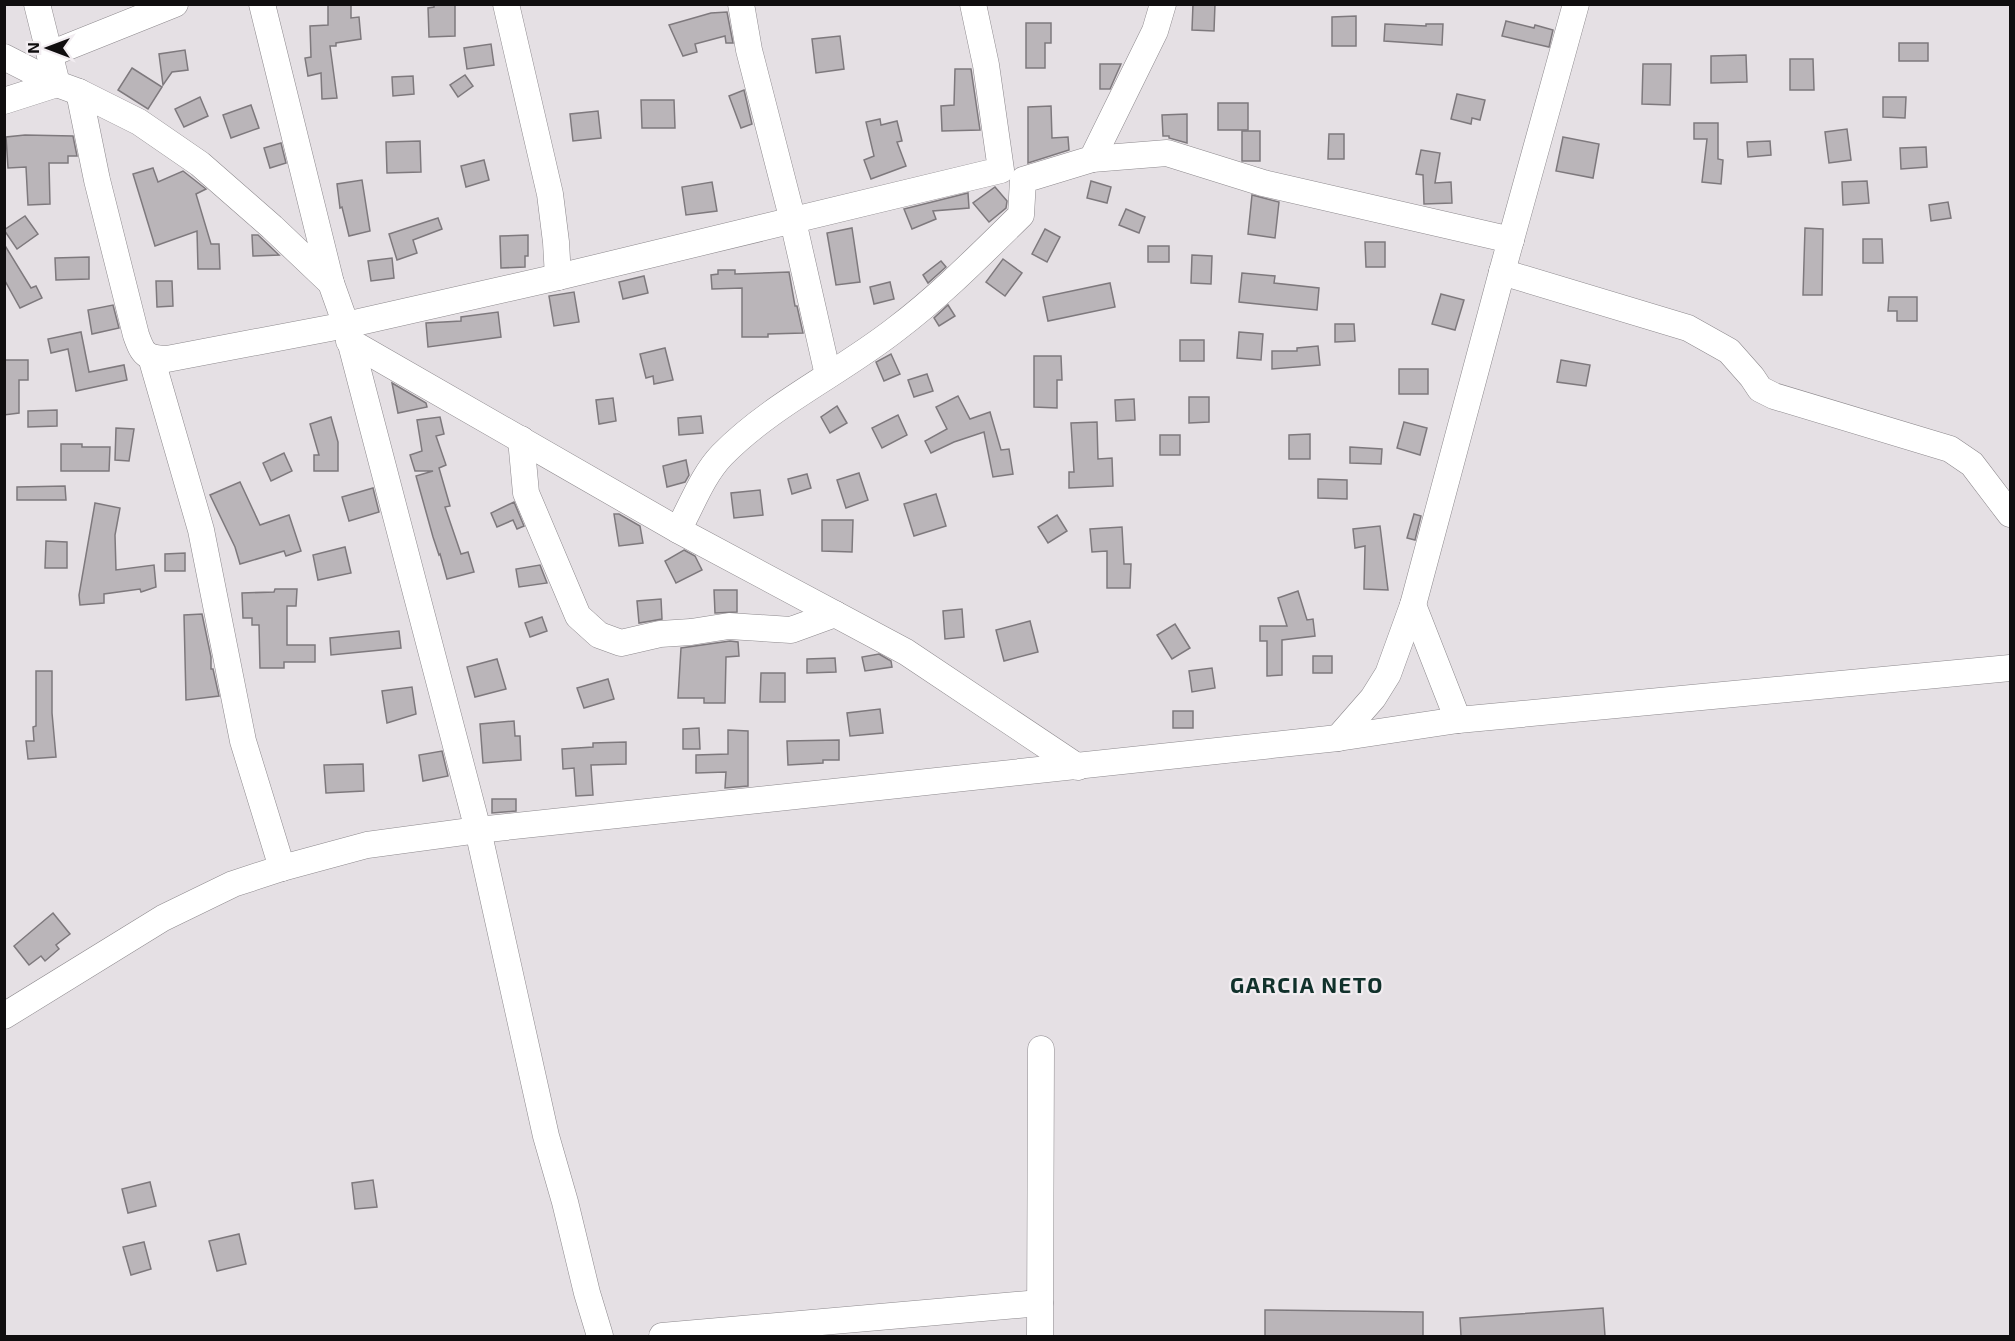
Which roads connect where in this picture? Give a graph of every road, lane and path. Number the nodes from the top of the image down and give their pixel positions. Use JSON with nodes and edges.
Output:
{"nodes":[{"id":1,"x":37,"y":4,"type":"edge"},
{"id":2,"x":175,"y":4,"type":"edge"},
{"id":3,"x":262,"y":4,"type":"edge"},
{"id":4,"x":506,"y":4,"type":"edge"},
{"id":5,"x":741,"y":4,"type":"edge"},
{"id":6,"x":973,"y":4,"type":"edge"},
{"id":7,"x":1163,"y":4,"type":"edge"},
{"id":8,"x":1576,"y":4,"type":"edge"},
{"id":9,"x":50,"y":54,"type":"junction"},
{"id":10,"x":4,"y":57,"type":"edge"},
{"id":11,"x":68,"y":88,"type":"junction"},
{"id":12,"x":4,"y":101,"type":"edge"},
{"id":13,"x":1092,"y":159,"type":"junction"},
{"id":14,"x":1012,"y":175,"type":"junction"},
{"id":15,"x":793,"y":221,"type":"junction"},
{"id":16,"x":1510,"y":240,"type":"junction"},
{"id":17,"x":1502,"y":272,"type":"junction"},
{"id":18,"x":558,"y":277,"type":"junction"},
{"id":19,"x":331,"y":283,"type":"junction"},
{"id":20,"x":348,"y":333,"type":"junction"},
{"id":21,"x":151,"y":357,"type":"junction"},
{"id":22,"x":828,"y":375,"type":"junction"},
{"id":23,"x":521,"y":439,"type":"junction"},
{"id":24,"x":2010,"y":514,"type":"edge"},
{"id":25,"x":678,"y":530,"type":"junction"},
{"id":26,"x":1413,"y":605,"type":"junction"},
{"id":27,"x":835,"y":614,"type":"junction"},
{"id":28,"x":2010,"y":668,"type":"edge"},
{"id":29,"x":1458,"y":720,"type":"junction"},
{"id":30,"x":1338,"y":738,"type":"junction"},
{"id":31,"x":1078,"y":767,"type":"junction"},
{"id":32,"x":478,"y":830,"type":"junction"},
{"id":33,"x":282,"y":868,"type":"junction"},
{"id":34,"x":4,"y":1016,"type":"edge"},
{"id":35,"x":1041,"y":1049,"type":"dead end"},
{"id":36,"x":1040,"y":1303,"type":"junction"},
{"id":37,"x":600,"y":1336,"type":"edge"},
{"id":38,"x":662,"y":1336,"type":"edge"},
{"id":39,"x":1040,"y":1336,"type":"edge"}],
"edges":[{"from":1,"to":9,"type":"street"},
{"from":2,"to":9,"type":"street"},
{"from":3,"to":19,"type":"street"},
{"from":4,"to":18,"type":"street"},
{"from":5,"to":15,"type":"street"},
{"from":6,"to":14,"type":"street"},
{"from":7,"to":13,"type":"street"},
{"from":8,"to":16,"type":"street"},
{"from":9,"to":11,"type":"street"},
{"from":10,"to":11,"type":"street"},
{"from":11,"to":12,"type":"street"},
{"from":11,"to":19,"type":"street"},
{"from":11,"to":21,"type":"street"},
{"from":13,"to":14,"type":"street"},
{"from":13,"to":16,"type":"street"},
{"from":14,"to":15,"type":"street"},
{"from":14,"to":22,"type":"street"},
{"from":15,"to":18,"type":"street"},
{"from":15,"to":22,"type":"street"},
{"from":16,"to":17,"type":"street"},
{"from":17,"to":24,"type":"street"},
{"from":17,"to":26,"type":"street"},
{"from":18,"to":20,"type":"street"},
{"from":19,"to":20,"type":"street"},
{"from":20,"to":21,"type":"street"},
{"from":20,"to":23,"type":"street"},
{"from":20,"to":32,"type":"street"},
{"from":21,"to":33,"type":"street"},
{"from":22,"to":25,"type":"street"},
{"from":23,"to":25,"type":"street"},
{"from":23,"to":27,"type":"street"},
{"from":25,"to":27,"type":"street"},
{"from":26,"to":29,"type":"street"},
{"from":26,"to":30,"type":"street"},
{"from":27,"to":31,"type":"street"},
{"from":28,"to":29,"type":"street"},
{"from":29,"to":30,"type":"street"},
{"from":30,"to":31,"type":"street"},
{"from":31,"to":32,"type":"street"},
{"from":32,"to":33,"type":"street"},
{"from":32,"to":37,"type":"street"},
{"from":33,"to":34,"type":"street"},
{"from":35,"to":36,"type":"street"},
{"from":36,"to":38,"type":"street"},
{"from":36,"to":39,"type":"street"}]}
